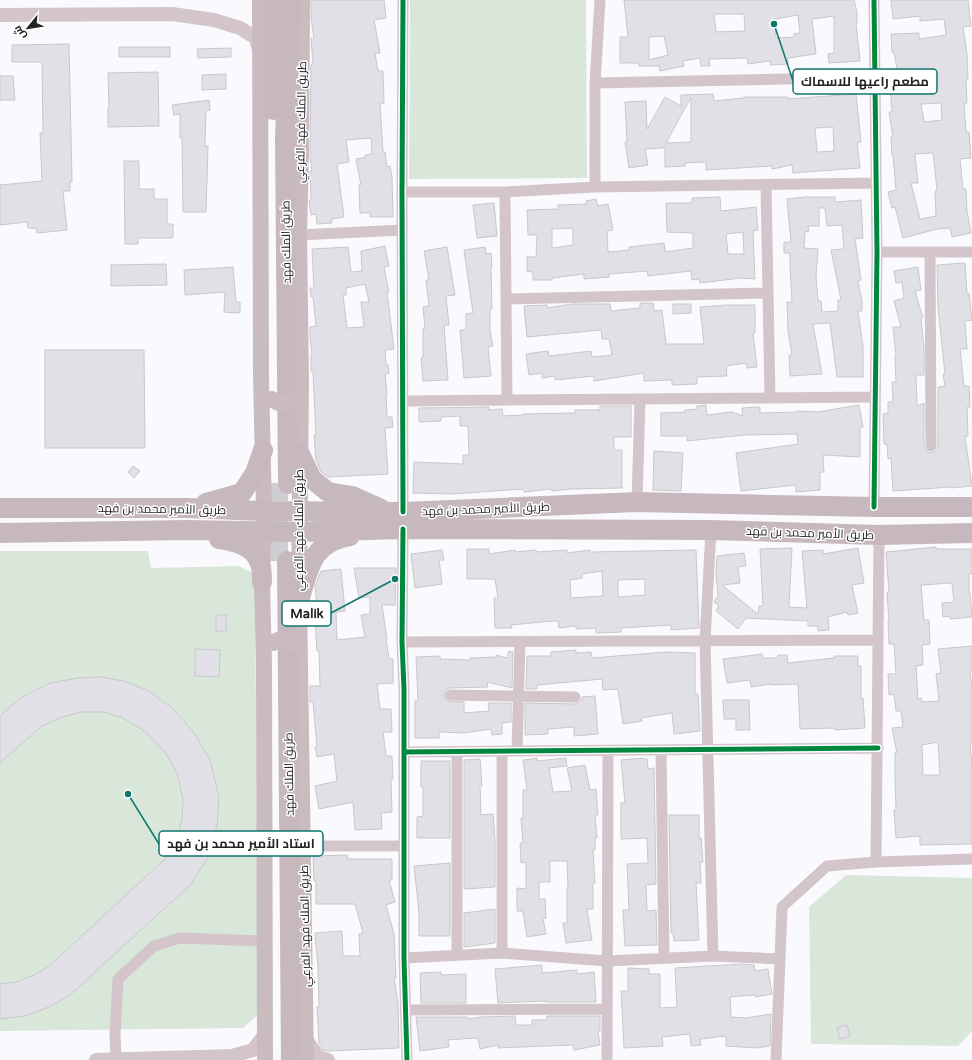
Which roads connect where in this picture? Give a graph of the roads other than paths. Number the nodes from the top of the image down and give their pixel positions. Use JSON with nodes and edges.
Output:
{"nodes":[{"id":1,"x":260,"y":0,"type":"edge"},
{"id":2,"x":274,"y":0,"type":"edge"},
{"id":3,"x":404,"y":0,"type":"edge"},
{"id":4,"x":600,"y":0,"type":"edge"},
{"id":5,"x":874,"y":0,"type":"edge"},
{"id":6,"x":299,"y":3,"type":"edge"},
{"id":7,"x":0,"y":15,"type":"edge"},
{"id":8,"x":261,"y":60,"type":"junction"},
{"id":9,"x":875,"y":77,"type":"junction"},
{"id":10,"x":595,"y":83,"type":"junction"},
{"id":11,"x":876,"y":184,"type":"junction"},
{"id":12,"x":766,"y":185,"type":"junction"},
{"id":13,"x":595,"y":187,"type":"junction"},
{"id":14,"x":402,"y":192,"type":"junction"},
{"id":15,"x":504,"y":192,"type":"junction"},
{"id":16,"x":402,"y":230,"type":"junction"},
{"id":17,"x":298,"y":235,"type":"junction"},
{"id":18,"x":877,"y":252,"type":"junction"},
{"id":19,"x":930,"y":252,"type":"junction"},
{"id":20,"x":972,"y":252,"type":"edge"},
{"id":21,"x":768,"y":293,"type":"junction"},
{"id":22,"x":506,"y":298,"type":"junction"},
{"id":23,"x":261,"y":376,"type":"junction"},
{"id":24,"x":301,"y":378,"type":"junction"},
{"id":25,"x":875,"y":397,"type":"junction"},
{"id":26,"x":770,"y":398,"type":"junction"},
{"id":27,"x":640,"y":399,"type":"junction"},
{"id":28,"x":507,"y":400,"type":"junction"},
{"id":29,"x":403,"y":401,"type":"junction"},
{"id":30,"x":931,"y":446,"type":"dead end"},
{"id":31,"x":263,"y":450,"type":"junction"},
{"id":32,"x":300,"y":454,"type":"junction"},
{"id":33,"x":637,"y":502,"type":"junction"},
{"id":34,"x":874,"y":507,"type":"junction"},
{"id":35,"x":972,"y":507,"type":"edge"},
{"id":36,"x":0,"y":508,"type":"edge"},
{"id":37,"x":188,"y":508,"type":"junction"},
{"id":38,"x":264,"y":511,"type":"junction"},
{"id":39,"x":300,"y":511,"type":"junction"},
{"id":40,"x":395,"y":521,"type":"junction"},
{"id":41,"x":187,"y":530,"type":"junction"},
{"id":42,"x":711,"y":530,"type":"junction"},
{"id":43,"x":264,"y":532,"type":"junction"},
{"id":44,"x":299,"y":532,"type":"junction"},
{"id":45,"x":0,"y":533,"type":"edge"},
{"id":46,"x":972,"y":533,"type":"edge"},
{"id":47,"x":879,"y":535,"type":"junction"},
{"id":48,"x":262,"y":582,"type":"junction"},
{"id":49,"x":299,"y":601,"type":"junction"},
{"id":50,"x":705,"y":640,"type":"junction"},
{"id":51,"x":877,"y":640,"type":"junction"},
{"id":52,"x":520,"y":641,"type":"junction"},
{"id":53,"x":402,"y":642,"type":"junction"},
{"id":54,"x":264,"y":664,"type":"junction"},
{"id":55,"x":300,"y":665,"type":"junction"},
{"id":56,"x":450,"y":695,"type":"dead end"},
{"id":57,"x":518,"y":696,"type":"junction"},
{"id":58,"x":575,"y":697,"type":"dead end"},
{"id":59,"x":878,"y":748,"type":"junction"},
{"id":60,"x":708,"y":750,"type":"junction"},
{"id":61,"x":517,"y":751,"type":"junction"},
{"id":62,"x":608,"y":751,"type":"junction"},
{"id":63,"x":661,"y":751,"type":"junction"},
{"id":64,"x":404,"y":752,"type":"junction"},
{"id":65,"x":457,"y":752,"type":"junction"},
{"id":66,"x":502,"y":752,"type":"junction"},
{"id":67,"x":304,"y":846,"type":"junction"},
{"id":68,"x":404,"y":846,"type":"junction"},
{"id":69,"x":972,"y":859,"type":"edge"},
{"id":70,"x":876,"y":862,"type":"junction"},
{"id":71,"x":264,"y":941,"type":"junction"},
{"id":72,"x":502,"y":953,"type":"junction"},
{"id":73,"x":457,"y":955,"type":"junction"},
{"id":74,"x":713,"y":956,"type":"junction"},
{"id":75,"x":404,"y":958,"type":"junction"},
{"id":76,"x":664,"y":958,"type":"junction"},
{"id":77,"x":780,"y":959,"type":"junction"},
{"id":78,"x":607,"y":961,"type":"junction"},
{"id":79,"x":607,"y":1009,"type":"junction"},
{"id":80,"x":405,"y":1010,"type":"junction"},
{"id":81,"x":265,"y":1034,"type":"junction"},
{"id":82,"x":306,"y":1039,"type":"junction"},
{"id":83,"x":234,"y":1058,"type":"edge"},
{"id":84,"x":96,"y":1060,"type":"edge"},
{"id":85,"x":116,"y":1060,"type":"edge"},
{"id":86,"x":265,"y":1060,"type":"edge"},
{"id":87,"x":280,"y":1060,"type":"edge"},
{"id":88,"x":291,"y":1060,"type":"edge"},
{"id":89,"x":306,"y":1060,"type":"edge"},
{"id":90,"x":328,"y":1060,"type":"edge"},
{"id":91,"x":407,"y":1060,"type":"edge"},
{"id":92,"x":607,"y":1060,"type":"edge"},
{"id":93,"x":776,"y":1060,"type":"edge"}],
"edges":[{"from":1,"to":8,"type":"main road"},
{"from":2,"to":6,"type":"highway","name":"طريق الملك فهد"},
{"from":3,"to":14,"type":"street"},
{"from":4,"to":10,"type":"street"},
{"from":5,"to":9,"type":"street"},
{"from":6,"to":17,"type":"main road","name":"طريق الملك فهد الفرعي"},
{"from":7,"to":8,"type":"street"},
{"from":8,"to":23,"type":"main road"},
{"from":9,"to":10,"type":"street"},
{"from":9,"to":11,"type":"street"},
{"from":10,"to":13,"type":"street"},
{"from":11,"to":12,"type":"street"},
{"from":11,"to":18,"type":"street"},
{"from":12,"to":13,"type":"street"},
{"from":12,"to":21,"type":"street"},
{"from":13,"to":15,"type":"street"},
{"from":14,"to":15,"type":"street"},
{"from":14,"to":16,"type":"street"},
{"from":15,"to":22,"type":"street"},
{"from":16,"to":17,"type":"street"},
{"from":16,"to":29,"type":"street"},
{"from":17,"to":24,"type":"main road","name":"طريق الملك فهد الفرعي"},
{"from":18,"to":19,"type":"street"},
{"from":18,"to":25,"type":"street"},
{"from":19,"to":20,"type":"street"},
{"from":19,"to":30,"type":"street"},
{"from":21,"to":22,"type":"street"},
{"from":21,"to":26,"type":"street"},
{"from":22,"to":28,"type":"street"},
{"from":23,"to":24,"type":"main road","bridge":true},
{"from":23,"to":31,"type":"main road"},
{"from":24,"to":32,"type":"main road","name":"طريق الملك فهد الفرعي"},
{"from":25,"to":26,"type":"street"},
{"from":25,"to":34,"type":"street"},
{"from":26,"to":27,"type":"street"},
{"from":27,"to":28,"type":"street"},
{"from":27,"to":33,"type":"street"},
{"from":28,"to":29,"type":"street"},
{"from":29,"to":40,"type":"street"},
{"from":31,"to":37,"type":"highway"},
{"from":31,"to":38,"type":"main road"},
{"from":32,"to":39,"type":"main road","name":"طريق الملك فهد الفرعي"},
{"from":32,"to":40,"type":"highway"},
{"from":33,"to":34,"type":"highway","name":"طريق الأمير محمد بن فهد"},
{"from":33,"to":40,"type":"highway","name":"طريق الأمير محمد بن فهد"},
{"from":34,"to":35,"type":"highway","name":"طريق الأمير محمد بن فهد"},
{"from":36,"to":37,"type":"highway","name":"طريق الأمير محمد بن فهد"},
{"from":37,"to":38,"type":"highway","name":"طريق الأمير محمد بن فهد"},
{"from":38,"to":39,"type":"highway","name":"طريق الأمير محمد بن فهد"},
{"from":38,"to":43,"type":"main road"},
{"from":39,"to":40,"type":"highway","name":"طريق الأمير محمد بن فهد"},
{"from":39,"to":44,"type":"main road","name":"طريق الملك فهد الفرعي"},
{"from":40,"to":42,"type":"highway","name":"طريق الأمير محمد بن فهد"},
{"from":40,"to":44,"type":"highway","name":"طريق الأمير محمد بن فهد"},
{"from":40,"to":49,"type":"highway"},
{"from":40,"to":53,"type":"street"},
{"from":41,"to":43,"type":"highway","name":"طريق الأمير محمد بن فهد"},
{"from":41,"to":45,"type":"highway","name":"طريق الأمير محمد بن فهد"},
{"from":41,"to":48,"type":"highway"},
{"from":42,"to":47,"type":"highway","name":"طريق الأمير محمد بن فهد"},
{"from":42,"to":50,"type":"street"},
{"from":43,"to":44,"type":"highway","name":"طريق الأمير محمد بن فهد"},
{"from":43,"to":48,"type":"main road"},
{"from":44,"to":49,"type":"main road","name":"طريق الملك فهد الفرعي"},
{"from":46,"to":47,"type":"highway","name":"طريق الأمير محمد بن فهد"},
{"from":47,"to":51,"type":"street"},
{"from":48,"to":54,"type":"main road"},
{"from":49,"to":55,"type":"main road","name":"طريق الملك فهد الفرعي"},
{"from":50,"to":51,"type":"street"},
{"from":50,"to":52,"type":"street"},
{"from":50,"to":60,"type":"street"},
{"from":51,"to":59,"type":"street"},
{"from":52,"to":53,"type":"street"},
{"from":52,"to":57,"type":"street"},
{"from":53,"to":64,"type":"street"},
{"from":54,"to":55,"type":"main road","bridge":true},
{"from":54,"to":71,"type":"main road"},
{"from":55,"to":67,"type":"main road","name":"طريق الملك فهد الفرعي"},
{"from":56,"to":57,"type":"street"},
{"from":57,"to":58,"type":"street"},
{"from":57,"to":61,"type":"street"},
{"from":59,"to":60,"type":"street"},
{"from":59,"to":70,"type":"street"},
{"from":60,"to":63,"type":"street"},
{"from":60,"to":74,"type":"street"},
{"from":61,"to":62,"type":"street"},
{"from":61,"to":66,"type":"street"},
{"from":62,"to":63,"type":"street"},
{"from":62,"to":78,"type":"street"},
{"from":63,"to":76,"type":"street"},
{"from":64,"to":65,"type":"street"},
{"from":64,"to":68,"type":"street"},
{"from":65,"to":66,"type":"street"},
{"from":65,"to":73,"type":"street"},
{"from":66,"to":72,"type":"street"},
{"from":67,"to":68,"type":"street"},
{"from":67,"to":82,"type":"main road","name":"طريق الملك فهد الفرعي"},
{"from":68,"to":75,"type":"street"},
{"from":69,"to":70,"type":"street"},
{"from":70,"to":77,"type":"street"},
{"from":71,"to":81,"type":"main road"},
{"from":71,"to":85,"type":"street"},
{"from":72,"to":73,"type":"street"},
{"from":72,"to":78,"type":"street"},
{"from":73,"to":75,"type":"street"},
{"from":74,"to":76,"type":"street"},
{"from":74,"to":77,"type":"street"},
{"from":75,"to":80,"type":"street"},
{"from":76,"to":78,"type":"street"},
{"from":77,"to":93,"type":"street"},
{"from":78,"to":79,"type":"street"},
{"from":79,"to":80,"type":"street"},
{"from":79,"to":92,"type":"street"},
{"from":80,"to":91,"type":"street"},
{"from":81,"to":83,"type":"street"},
{"from":81,"to":86,"type":"main road"},
{"from":82,"to":89,"type":"main road","name":"طريق الملك فهد الفرعي"},
{"from":82,"to":90,"type":"street"},
{"from":83,"to":85,"type":"street"},
{"from":84,"to":85,"type":"street"},
{"from":87,"to":88,"type":"highway","name":"طريق الملك فهد"}]}
